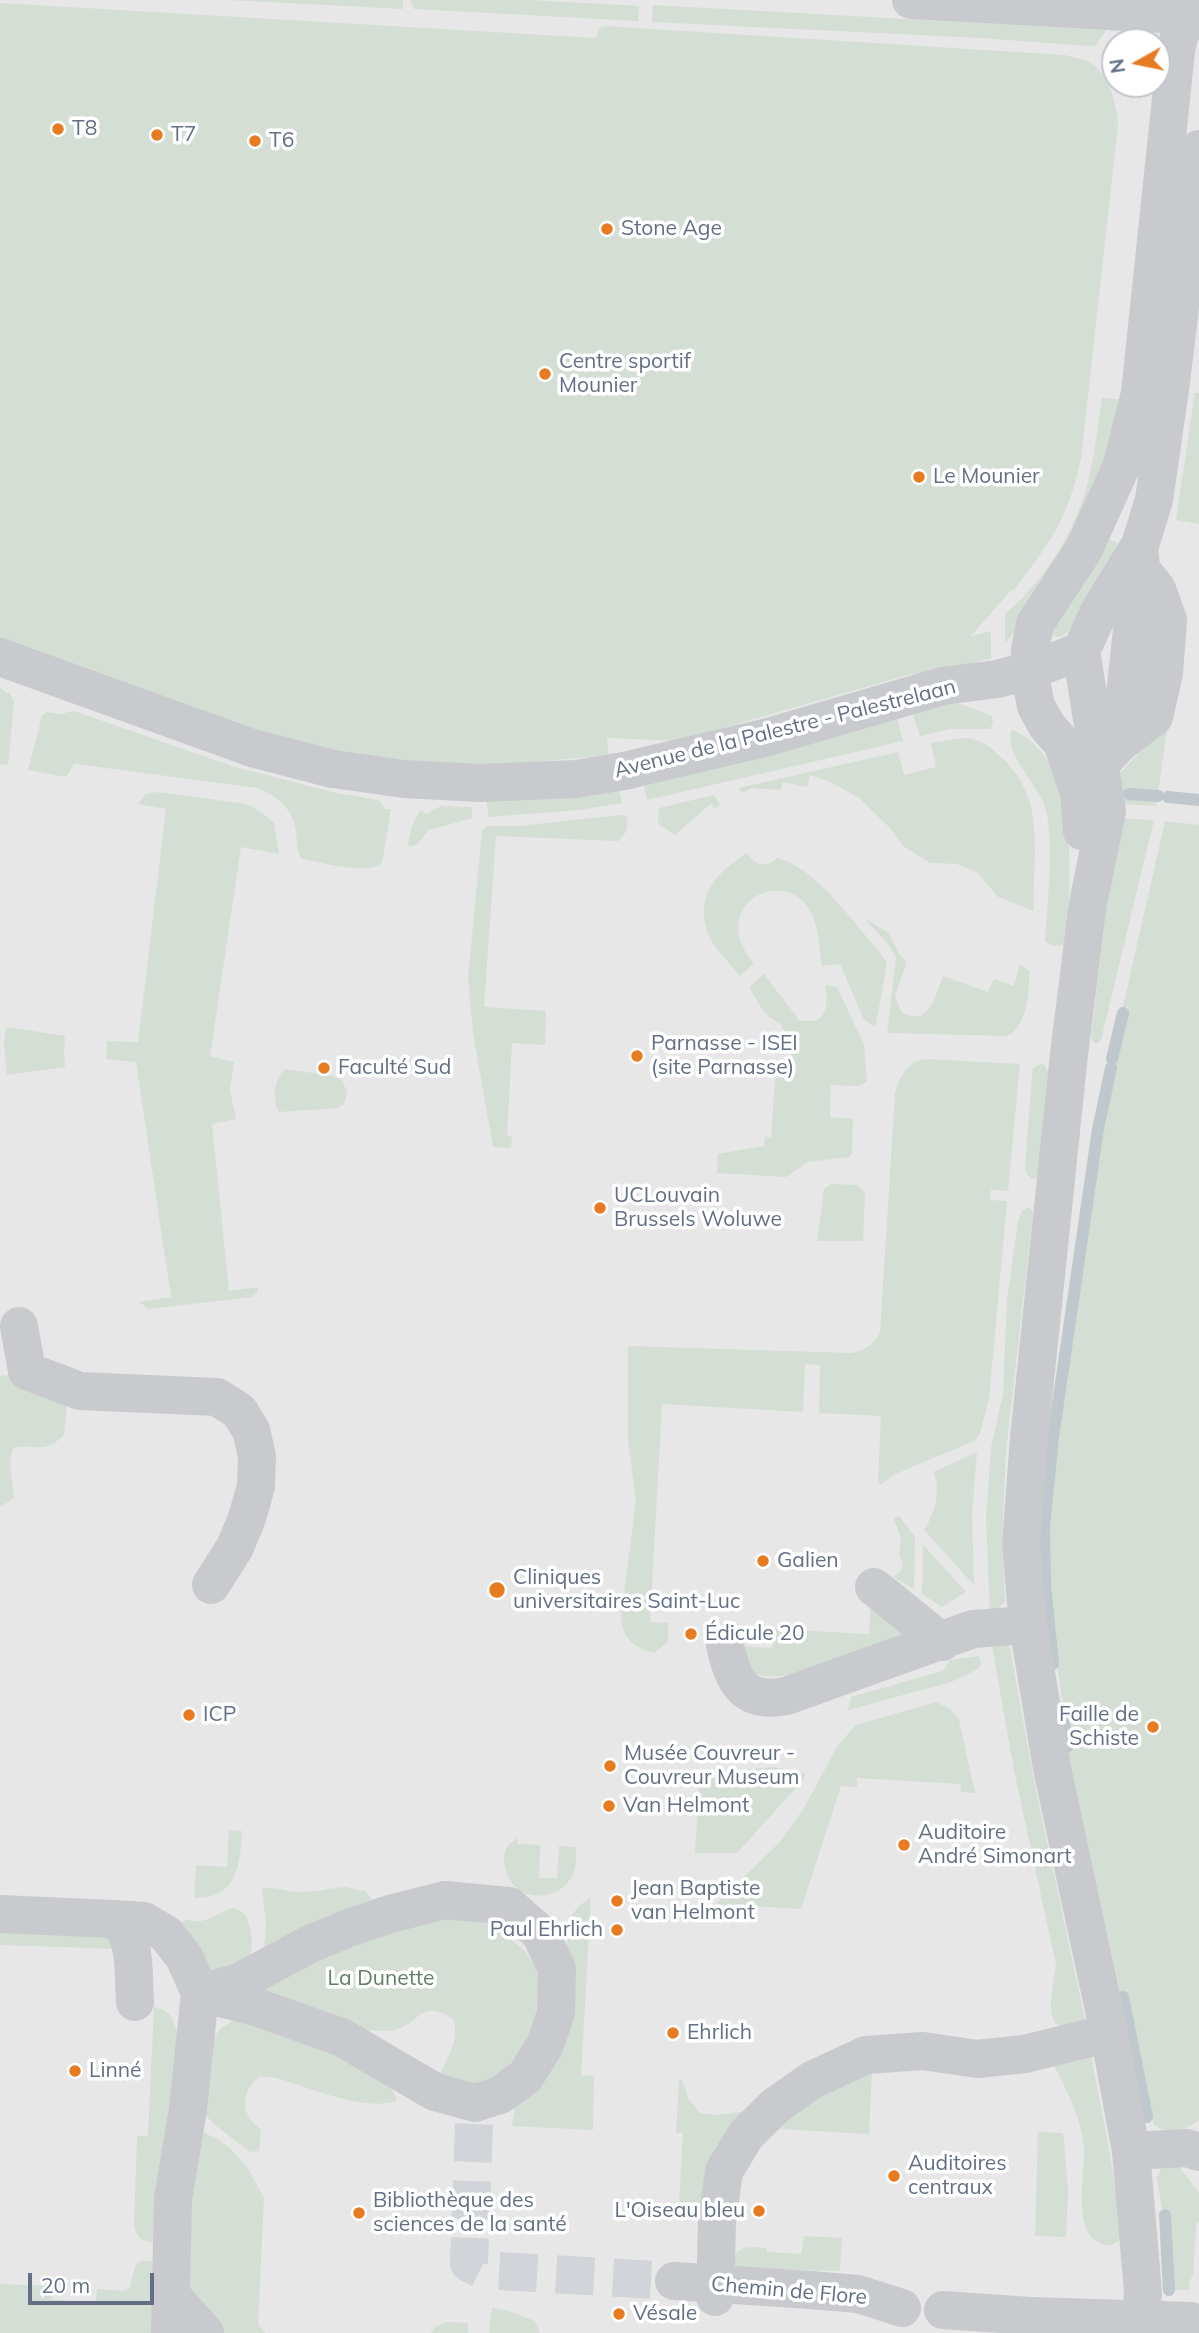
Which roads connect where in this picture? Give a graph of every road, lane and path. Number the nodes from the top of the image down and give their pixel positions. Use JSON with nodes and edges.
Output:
{"nodes":[{"id":1,"x":911,"y":0,"type":"edge"},
{"id":2,"x":1199,"y":16,"type":"edge"},
{"id":3,"x":1199,"y":149,"type":"edge"},
{"id":4,"x":1122,"y":465,"type":"junction"},
{"id":5,"x":1140,"y":557,"type":"junction"},
{"id":6,"x":1081,"y":651,"type":"junction"},
{"id":7,"x":0,"y":657,"type":"edge"},
{"id":8,"x":1029,"y":671,"type":"junction"},
{"id":9,"x":1110,"y":754,"type":"junction"},
{"id":10,"x":1088,"y":903,"type":"junction"},
{"id":11,"x":19,"y":1326,"type":"dead end"},
{"id":12,"x":211,"y":1585,"type":"dead end"},
{"id":13,"x":874,"y":1587,"type":"dead end"},
{"id":14,"x":1028,"y":1625,"type":"junction"},
{"id":15,"x":942,"y":1642,"type":"junction"},
{"id":16,"x":725,"y":1645,"type":"dead end"},
{"id":17,"x":0,"y":1914,"type":"edge"},
{"id":18,"x":113,"y":1919,"type":"junction"},
{"id":19,"x":200,"y":1993,"type":"junction"},
{"id":20,"x":135,"y":2002,"type":"dead end"},
{"id":21,"x":1109,"y":2034,"type":"junction"},
{"id":22,"x":1131,"y":2151,"type":"junction"},
{"id":23,"x":1199,"y":2152,"type":"edge"},
{"id":24,"x":674,"y":2281,"type":"tunnel mouth"},
{"id":25,"x":715,"y":2297,"type":"dead end"},
{"id":26,"x":902,"y":2308,"type":"dead end"},
{"id":27,"x":943,"y":2310,"type":"dead end"},
{"id":28,"x":172,"y":2315,"type":"edge"},
{"id":29,"x":1191,"y":2321,"type":"dead end"},
{"id":30,"x":205,"y":2333,"type":"edge"},
{"id":31,"x":1140,"y":2333,"type":"edge"}],
"edges":[{"from":1,"to":2,"type":"street"},
{"from":2,"to":4,"type":"street"},
{"from":3,"to":5,"type":"street"},
{"from":4,"to":5,"type":"street"},
{"from":4,"to":8,"type":"street"},
{"from":5,"to":6,"type":"street"},
{"from":5,"to":9,"type":"street"},
{"from":6,"to":8,"type":"street","name":"Avenue de la Palestre - Palestrelaan"},
{"from":6,"to":9,"type":"street"},
{"from":7,"to":8,"type":"street","name":"Avenue de la Palestre - Palestrelaan"},
{"from":8,"to":10,"type":"street"},
{"from":9,"to":10,"type":"street"},
{"from":10,"to":14,"type":"street"},
{"from":11,"to":12,"type":"street"},
{"from":13,"to":15,"type":"street"},
{"from":14,"to":15,"type":"street"},
{"from":14,"to":21,"type":"street"},
{"from":15,"to":16,"type":"street"},
{"from":17,"to":18,"type":"street"},
{"from":18,"to":19,"type":"street"},
{"from":18,"to":20,"type":"street"},
{"from":19,"to":19,"type":"street"},
{"from":19,"to":28,"type":"street"},
{"from":21,"to":22,"type":"street"},
{"from":21,"to":25,"type":"street"},
{"from":22,"to":23,"type":"street"},
{"from":22,"to":31,"type":"street"},
{"from":24,"to":26,"type":"street","name":"Chemin de Flore","bridge":true},
{"from":27,"to":29,"type":"street","bridge":true},
{"from":28,"to":30,"type":"street"}]}
